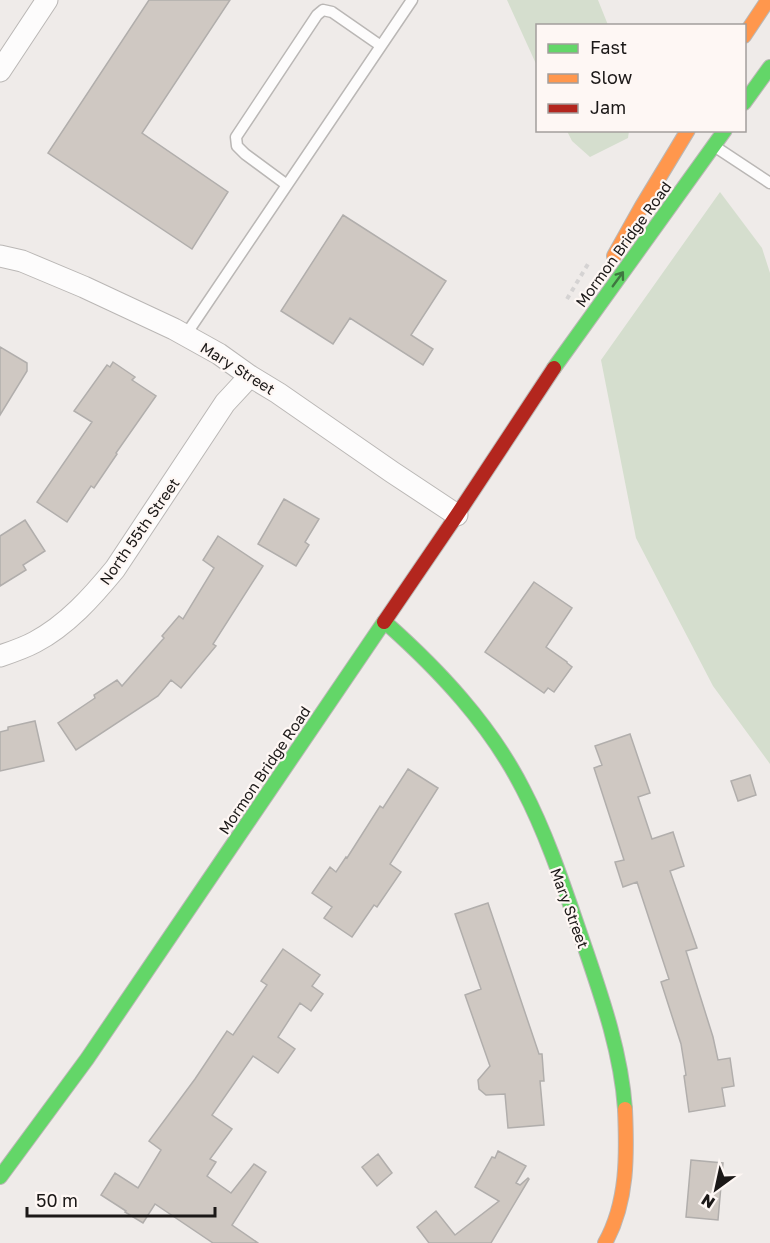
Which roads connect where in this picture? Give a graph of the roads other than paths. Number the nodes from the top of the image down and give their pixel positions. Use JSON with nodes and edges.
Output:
{"nodes":[{"id":1,"x":48,"y":0,"type":"edge"},
{"id":2,"x":412,"y":0,"type":"edge"},
{"id":3,"x":768,"y":0,"type":"edge"},
{"id":4,"x":746,"y":33,"type":"edge"},
{"id":5,"x":381,"y":46,"type":"junction"},
{"id":6,"x":770,"y":67,"type":"edge"},
{"id":7,"x":0,"y":71,"type":"edge"},
{"id":8,"x":746,"y":100,"type":"edge"},
{"id":9,"x":717,"y":132,"type":"edge"},
{"id":10,"x":698,"y":137,"type":"edge"},
{"id":11,"x":770,"y":183,"type":"edge"},
{"id":12,"x":287,"y":185,"type":"junction"},
{"id":13,"x":0,"y":256,"type":"edge"},
{"id":14,"x":185,"y":336,"type":"junction"},
{"id":15,"x":250,"y":376,"type":"junction"},
{"id":16,"x":547,"y":377,"type":"junction"},
{"id":17,"x":458,"y":515,"type":"junction"},
{"id":18,"x":385,"y":622,"type":"junction"},
{"id":19,"x":0,"y":656,"type":"edge"},
{"id":20,"x":0,"y":1177,"type":"edge"},
{"id":21,"x":605,"y":1243,"type":"edge"}],
"edges":[{"from":1,"to":7,"type":"street"},
{"from":2,"to":5,"type":"lane"},
{"from":3,"to":4,"type":"main road"},
{"from":5,"to":12,"type":"lane"},
{"from":5,"to":12,"type":"lane"},
{"from":6,"to":8,"type":"main road"},
{"from":9,"to":10,"type":"main road","name":"Mormon Bridge Road"},
{"from":10,"to":11,"type":"lane"},
{"from":16,"to":10,"type":"main road","name":"Mormon Bridge Road","one_way":true},
{"from":10,"to":16,"type":"main road","name":"Mormon Bridge Road"},
{"from":12,"to":14,"type":"lane"},
{"from":13,"to":14,"type":"street","name":"Mary Street"},
{"from":14,"to":15,"type":"street","name":"Mary Street"},
{"from":15,"to":17,"type":"street","name":"Mary Street"},
{"from":15,"to":19,"type":"street","name":"North 55th Street"},
{"from":16,"to":17,"type":"main road","name":"Mormon Bridge Road"},
{"from":17,"to":18,"type":"main road","name":"Mormon Bridge Road"},
{"from":18,"to":20,"type":"main road","name":"Mormon Bridge Road"},
{"from":18,"to":21,"type":"main road","name":"Mary Street"}]}
